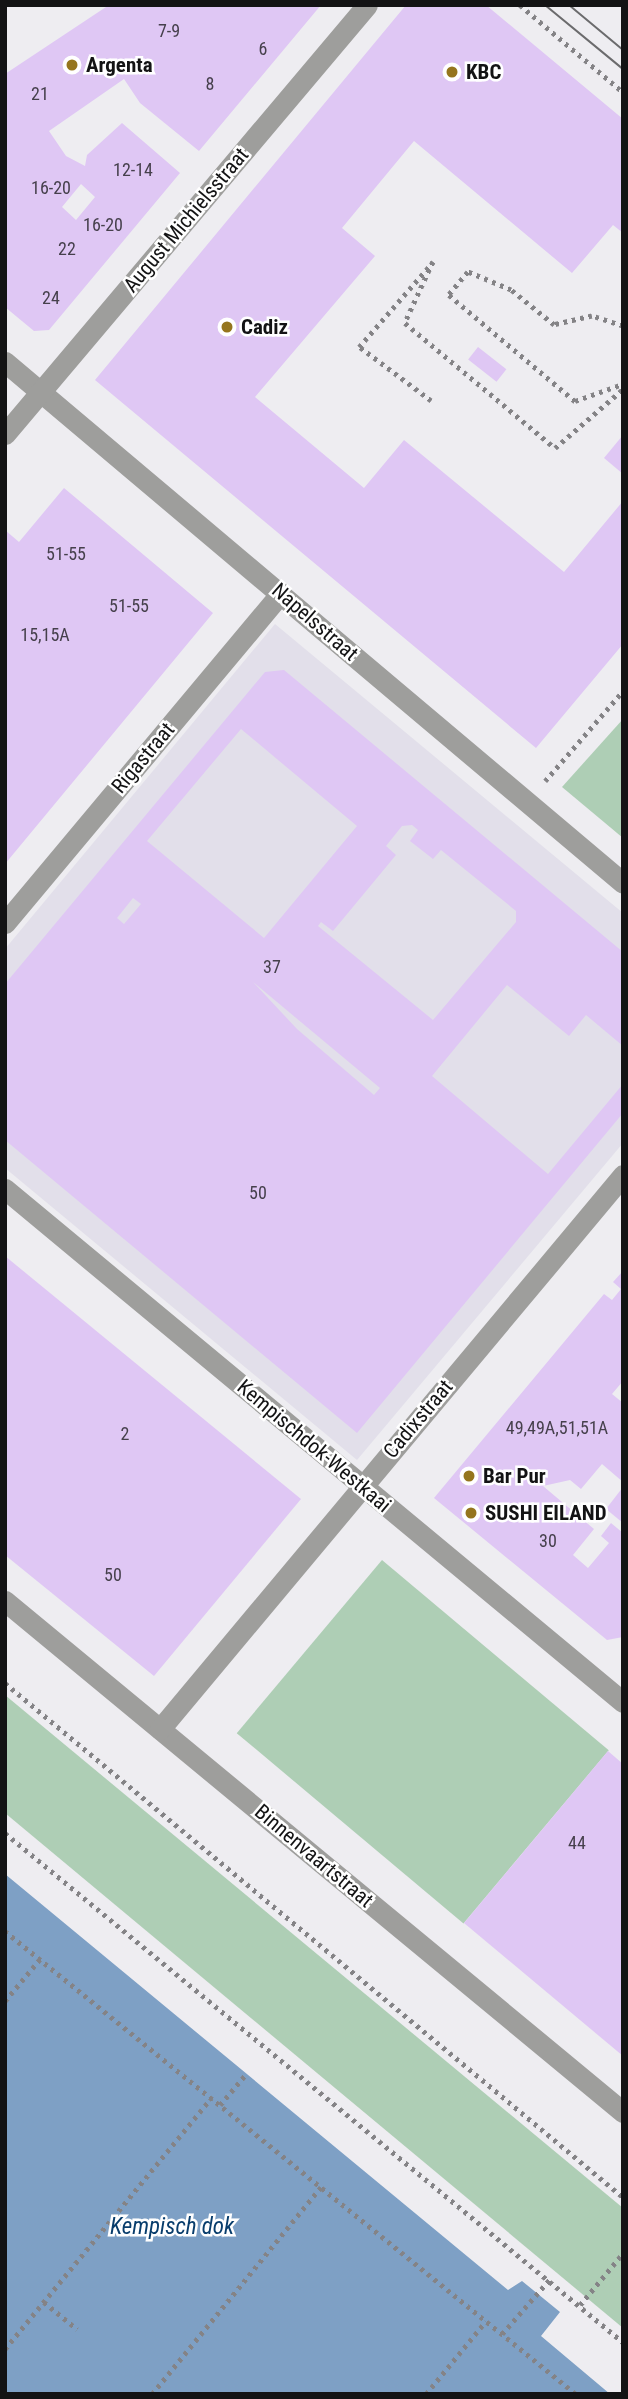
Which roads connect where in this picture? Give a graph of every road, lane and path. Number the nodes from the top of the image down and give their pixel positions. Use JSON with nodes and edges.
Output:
{"nodes":[{"id":1,"x":367,"y":5,"type":"edge"},
{"id":2,"x":520,"y":5,"type":"edge"},
{"id":3,"x":623,"y":92,"type":"edge"},
{"id":4,"x":623,"y":326,"type":"edge"},
{"id":5,"x":5,"y":362,"type":"edge"},
{"id":6,"x":623,"y":387,"type":"edge"},
{"id":7,"x":41,"y":392,"type":"junction"},
{"id":8,"x":430,"y":401,"type":"dead end"},
{"id":9,"x":5,"y":434,"type":"edge"},
{"id":10,"x":281,"y":593,"type":"junction"},
{"id":11,"x":623,"y":691,"type":"edge"},
{"id":12,"x":526,"y":803,"type":"junction"},
{"id":13,"x":623,"y":883,"type":"edge"},
{"id":14,"x":5,"y":923,"type":"edge"},
{"id":15,"x":623,"y":1175,"type":"edge"},
{"id":16,"x":5,"y":1189,"type":"edge"},
{"id":17,"x":362,"y":1486,"type":"junction"},
{"id":18,"x":5,"y":1601,"type":"edge"},
{"id":19,"x":5,"y":1683,"type":"edge"},
{"id":20,"x":622,"y":1700,"type":"edge"},
{"id":21,"x":160,"y":1729,"type":"junction"},
{"id":22,"x":5,"y":1833,"type":"edge"},
{"id":23,"x":5,"y":1931,"type":"edge"},
{"id":24,"x":40,"y":1959,"type":"junction"},
{"id":25,"x":5,"y":2001,"type":"edge"},
{"id":26,"x":246,"y":2074,"type":"dead end"},
{"id":27,"x":211,"y":2098,"type":"junction"},
{"id":28,"x":220,"y":2105,"type":"junction"},
{"id":29,"x":623,"y":2112,"type":"edge"},
{"id":30,"x":321,"y":2187,"type":"junction"},
{"id":31,"x":623,"y":2197,"type":"edge"},
{"id":32,"x":623,"y":2253,"type":"edge"},
{"id":33,"x":550,"y":2279,"type":"junction"},
{"id":34,"x":44,"y":2302,"type":"junction"},
{"id":35,"x":580,"y":2305,"type":"junction"},
{"id":36,"x":486,"y":2321,"type":"junction"},
{"id":37,"x":77,"y":2329,"type":"dead end"},
{"id":38,"x":502,"y":2334,"type":"junction"},
{"id":39,"x":623,"y":2342,"type":"edge"},
{"id":40,"x":5,"y":2349,"type":"edge"},
{"id":41,"x":152,"y":2394,"type":"edge"},
{"id":42,"x":426,"y":2394,"type":"edge"},
{"id":43,"x":576,"y":2394,"type":"edge"}],
"edges":[{"from":1,"to":7,"type":"street","name":"August Michielsstraat"},
{"from":2,"to":3,"type":"path"},
{"from":4,"to":6,"type":"path"},
{"from":5,"to":7,"type":"street","name":"Napelsstraat"},
{"from":6,"to":8,"type":"path"},
{"from":7,"to":9,"type":"street","name":"August Michielsstraat"},
{"from":7,"to":10,"type":"street","name":"Napelsstraat"},
{"from":10,"to":12,"type":"street","name":"Napelsstraat"},
{"from":10,"to":14,"type":"street","name":"Rigastraat"},
{"from":11,"to":12,"type":"path"},
{"from":12,"to":13,"type":"street","name":"Napelsstraat"},
{"from":15,"to":17,"type":"street","name":"Cadixstraat"},
{"from":16,"to":17,"type":"street","name":"Kempischdok-Westkaai"},
{"from":17,"to":20,"type":"street","name":"Kempischdok-Westkaai"},
{"from":17,"to":21,"type":"street","name":"Cadixstraat"},
{"from":18,"to":21,"type":"street","name":"Binnenvaartstraat"},
{"from":19,"to":31,"type":"path"},
{"from":21,"to":29,"type":"street","name":"Binnenvaartstraat"},
{"from":22,"to":33,"type":"path"},
{"from":23,"to":24,"type":"path"},
{"from":24,"to":25,"type":"path"},
{"from":24,"to":27,"type":"path"},
{"from":26,"to":28,"type":"path"},
{"from":27,"to":28,"type":"path"},
{"from":27,"to":34,"type":"path"},
{"from":28,"to":30,"type":"path"},
{"from":30,"to":36,"type":"path"},
{"from":30,"to":41,"type":"path"},
{"from":32,"to":35,"type":"path"},
{"from":33,"to":35,"type":"path"},
{"from":33,"to":38,"type":"path"},
{"from":34,"to":37,"type":"path"},
{"from":34,"to":40,"type":"path"},
{"from":35,"to":39,"type":"path"},
{"from":36,"to":38,"type":"path"},
{"from":36,"to":42,"type":"path"},
{"from":38,"to":43,"type":"path"}]}
